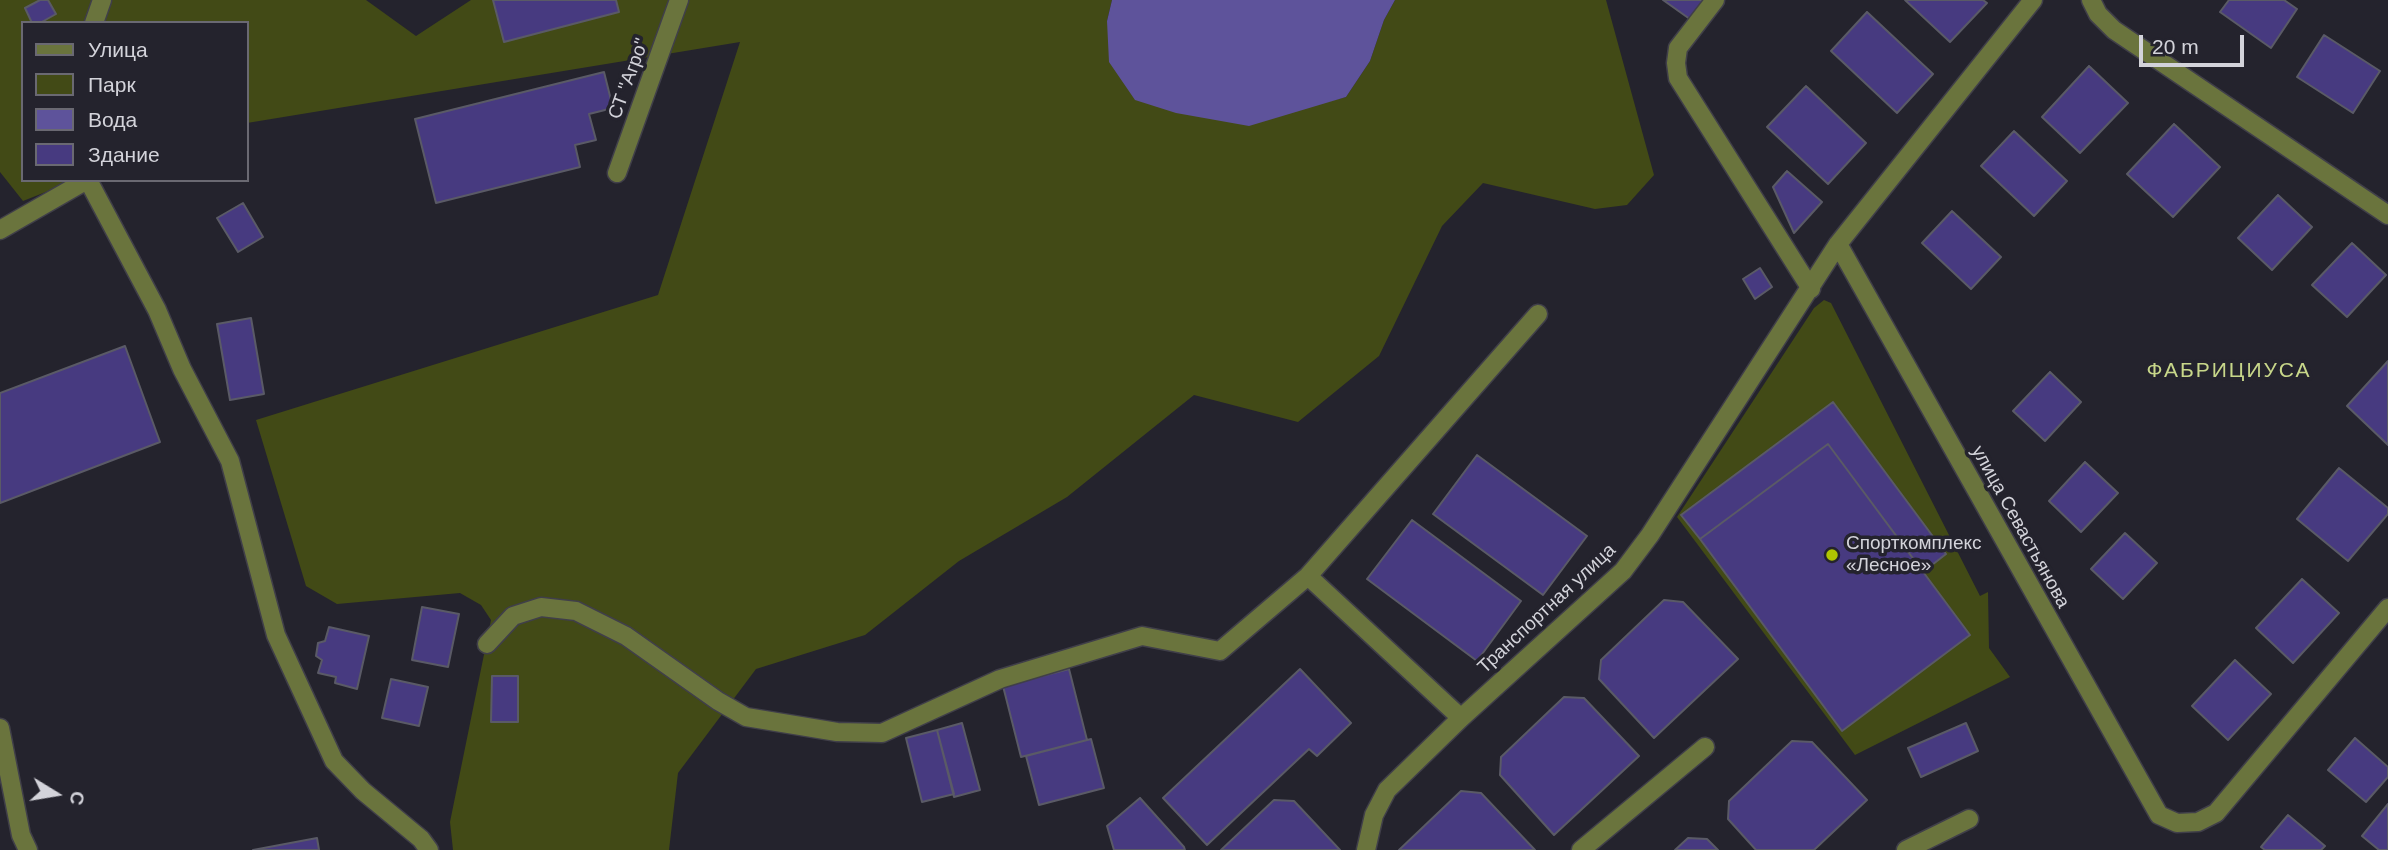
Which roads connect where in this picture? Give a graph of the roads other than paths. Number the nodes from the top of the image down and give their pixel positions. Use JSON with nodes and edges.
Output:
{"nodes":[{"id":1,"x":102,"y":0,"type":"edge"},
{"id":2,"x":679,"y":0,"type":"edge"},
{"id":3,"x":1715,"y":0,"type":"edge"},
{"id":4,"x":2033,"y":0,"type":"edge"},
{"id":5,"x":2091,"y":0,"type":"edge"},
{"id":6,"x":95,"y":21,"type":"edge"},
{"id":7,"x":617,"y":173,"type":"dead end"},
{"id":8,"x":84,"y":182,"type":"edge"},
{"id":9,"x":89,"y":182,"type":"edge"},
{"id":10,"x":2388,"y":215,"type":"edge"},
{"id":11,"x":0,"y":230,"type":"edge"},
{"id":12,"x":1838,"y":244,"type":"junction"},
{"id":13,"x":1811,"y":289,"type":"junction"},
{"id":14,"x":1538,"y":314,"type":"dead end"},
{"id":15,"x":1308,"y":576,"type":"junction"},
{"id":16,"x":2388,"y":608,"type":"edge"},
{"id":17,"x":487,"y":644,"type":"dead end"},
{"id":18,"x":1461,"y":718,"type":"junction"},
{"id":19,"x":0,"y":727,"type":"edge"},
{"id":20,"x":1705,"y":747,"type":"dead end"},
{"id":21,"x":1969,"y":819,"type":"dead end"},
{"id":22,"x":28,"y":850,"type":"edge"},
{"id":23,"x":429,"y":850,"type":"edge"},
{"id":24,"x":1366,"y":850,"type":"edge"},
{"id":25,"x":1581,"y":850,"type":"edge"},
{"id":26,"x":1906,"y":850,"type":"edge"}],
"edges":[{"from":1,"to":6,"type":"street"},
{"from":2,"to":7,"type":"street","name":"СТ \"Агро\""},
{"from":3,"to":13,"type":"street"},
{"from":4,"to":12,"type":"street"},
{"from":5,"to":10,"type":"street"},
{"from":8,"to":11,"type":"street"},
{"from":9,"to":23,"type":"street"},
{"from":12,"to":13,"type":"street","name":"Транспортная улица"},
{"from":12,"to":16,"type":"street","name":"улица Севастьянова"},
{"from":13,"to":18,"type":"street","name":"Транспортная улица"},
{"from":14,"to":15,"type":"street"},
{"from":15,"to":17,"type":"street"},
{"from":15,"to":18,"type":"street"},
{"from":18,"to":24,"type":"street","name":"Транспортная улица"},
{"from":19,"to":22,"type":"street"},
{"from":20,"to":25,"type":"street"},
{"from":21,"to":26,"type":"street"}]}
